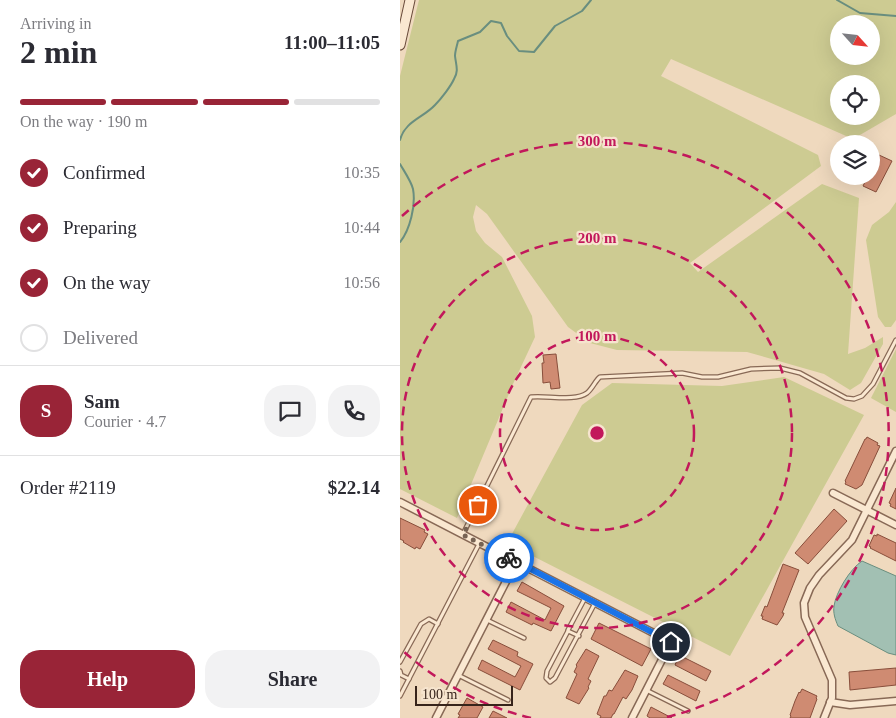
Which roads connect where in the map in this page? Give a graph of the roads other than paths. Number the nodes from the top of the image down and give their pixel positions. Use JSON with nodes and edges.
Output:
{"nodes":[{"id":1,"x":410,"y":0,"type":"edge"},
{"id":2,"x":400,"y":45,"type":"edge"},
{"id":3,"x":896,"y":340,"type":"edge"},
{"id":4,"x":896,"y":450,"type":"edge"},
{"id":5,"x":833,"y":493,"type":"dead end"},
{"id":6,"x":400,"y":502,"type":"edge"},
{"id":7,"x":866,"y":510,"type":"junction"},
{"id":8,"x":896,"y":525,"type":"edge"},
{"id":9,"x":463,"y":535,"type":"junction"},
{"id":10,"x":480,"y":543,"type":"junction"},
{"id":11,"x":516,"y":562,"type":"junction"},
{"id":12,"x":585,"y":598,"type":"junction"},
{"id":13,"x":596,"y":603,"type":"junction"},
{"id":14,"x":487,"y":620,"type":"junction"},
{"id":15,"x":438,"y":624,"type":"junction"},
{"id":16,"x":568,"y":630,"type":"junction"},
{"id":17,"x":579,"y":636,"type":"junction"},
{"id":18,"x":524,"y":638,"type":"dead end"},
{"id":19,"x":400,"y":662,"type":"edge"},
{"id":20,"x":400,"y":671,"type":"edge"},
{"id":21,"x":458,"y":675,"type":"junction"},
{"id":22,"x":409,"y":679,"type":"junction"},
{"id":23,"x":646,"y":690,"type":"junction"},
{"id":24,"x":400,"y":696,"type":"edge"},
{"id":25,"x":508,"y":700,"type":"dead end"},
{"id":26,"x":896,"y":701,"type":"edge"},
{"id":27,"x":830,"y":702,"type":"junction"},
{"id":28,"x":688,"y":711,"type":"dead end"},
{"id":29,"x":436,"y":718,"type":"edge"},
{"id":30,"x":632,"y":718,"type":"edge"},
{"id":31,"x":824,"y":718,"type":"edge"}],
"edges":[{"from":1,"to":2,"type":"main road"},
{"from":3,"to":9,"type":"lane"},
{"from":4,"to":7,"type":"street"},
{"from":5,"to":7,"type":"street"},
{"from":6,"to":9,"type":"street"},
{"from":7,"to":8,"type":"street"},
{"from":7,"to":27,"type":"street"},
{"from":9,"to":10,"type":"street"},
{"from":10,"to":11,"type":"street"},
{"from":10,"to":15,"type":"lane"},
{"from":11,"to":12,"type":"street"},
{"from":11,"to":14,"type":"street"},
{"from":12,"to":13,"type":"street"},
{"from":12,"to":16,"type":"lane"},
{"from":13,"to":17,"type":"lane"},
{"from":13,"to":23,"type":"street"},
{"from":14,"to":18,"type":"lane"},
{"from":14,"to":21,"type":"street"},
{"from":15,"to":19,"type":"lane"},
{"from":15,"to":22,"type":"lane"},
{"from":16,"to":17,"type":"lane"},
{"from":16,"to":17,"type":"lane"},
{"from":20,"to":22,"type":"lane"},
{"from":21,"to":25,"type":"lane"},
{"from":21,"to":29,"type":"street"},
{"from":22,"to":24,"type":"lane"},
{"from":23,"to":28,"type":"lane"},
{"from":23,"to":30,"type":"street"},
{"from":26,"to":27,"type":"street"},
{"from":27,"to":31,"type":"street"}]}
